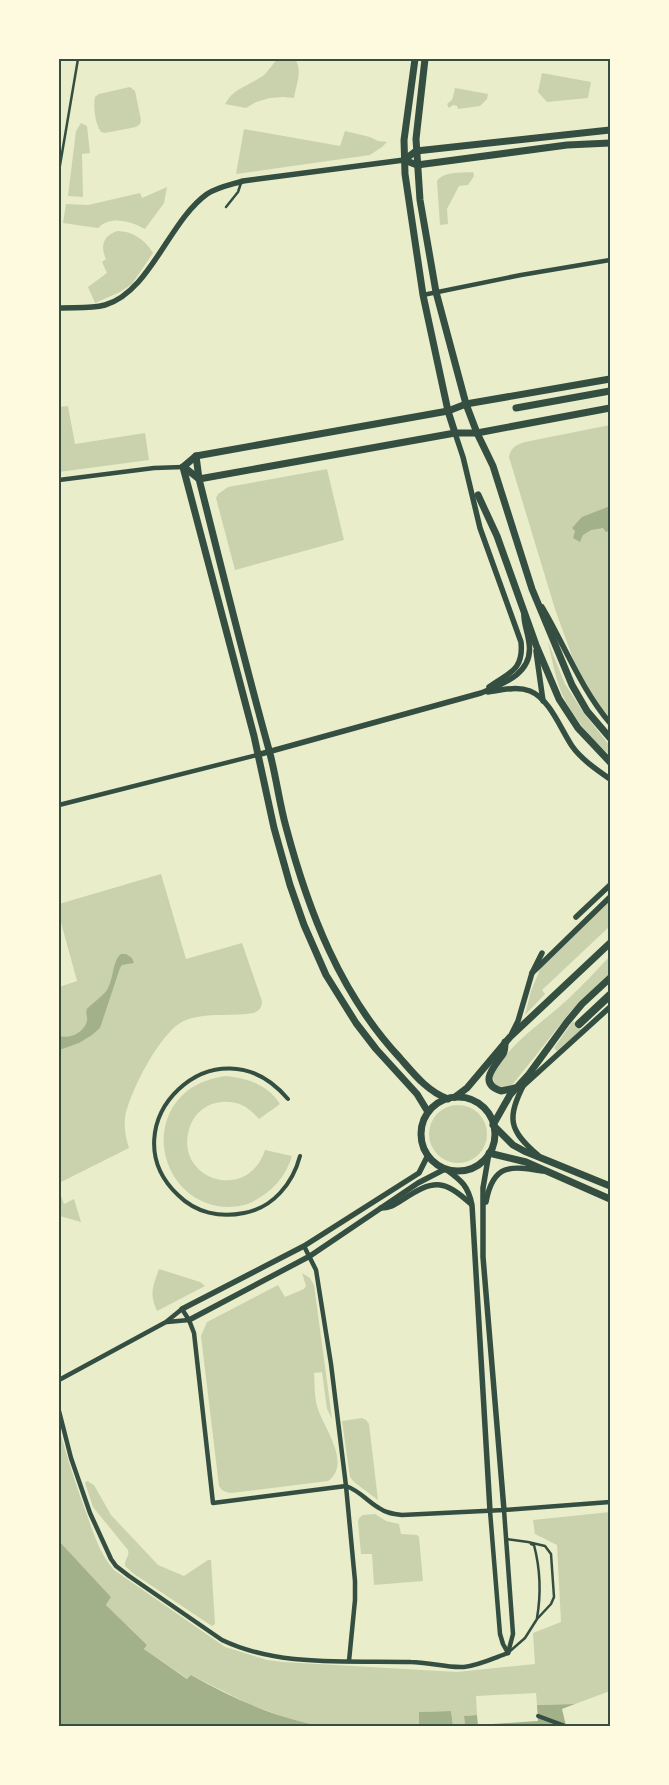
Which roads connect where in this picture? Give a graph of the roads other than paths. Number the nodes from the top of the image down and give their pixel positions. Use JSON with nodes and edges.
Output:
{"nodes":[{"id":1,"x":78,"y":59,"type":"edge"},
{"id":2,"x":415,"y":59,"type":"edge"},
{"id":3,"x":425,"y":59,"type":"edge"},
{"id":4,"x":610,"y":130,"type":"edge"},
{"id":5,"x":610,"y":142,"type":"edge"},
{"id":6,"x":416,"y":151,"type":"junction"},
{"id":7,"x":404,"y":160,"type":"junction"},
{"id":8,"x":417,"y":165,"type":"junction"},
{"id":9,"x":59,"y":171,"type":"edge"},
{"id":10,"x":242,"y":181,"type":"junction"},
{"id":11,"x":226,"y":207,"type":"dead end"},
{"id":12,"x":610,"y":260,"type":"edge"},
{"id":13,"x":436,"y":292,"type":"junction"},
{"id":14,"x":423,"y":295,"type":"junction"},
{"id":15,"x":59,"y":308,"type":"edge"},
{"id":16,"x":610,"y":379,"type":"edge"},
{"id":17,"x":610,"y":391,"type":"edge"},
{"id":18,"x":466,"y":404,"type":"junction"},
{"id":19,"x":516,"y":408,"type":"dead end"},
{"id":20,"x":610,"y":408,"type":"edge"},
{"id":21,"x":448,"y":410,"type":"junction"},
{"id":22,"x":455,"y":433,"type":"junction"},
{"id":23,"x":477,"y":433,"type":"junction"},
{"id":24,"x":196,"y":456,"type":"junction"},
{"id":25,"x":183,"y":467,"type":"junction"},
{"id":26,"x":59,"y":480,"type":"edge"},
{"id":27,"x":199,"y":480,"type":"junction"},
{"id":28,"x":478,"y":495,"type":"dead end"},
{"id":29,"x":532,"y":589,"type":"junction"},
{"id":30,"x":524,"y":607,"type":"junction"},
{"id":31,"x":536,"y":645,"type":"junction"},
{"id":32,"x":481,"y":693,"type":"junction"},
{"id":33,"x":544,"y":701,"type":"junction"},
{"id":34,"x":610,"y":723,"type":"edge"},
{"id":35,"x":610,"y":738,"type":"edge"},
{"id":36,"x":270,"y":752,"type":"junction"},
{"id":37,"x":257,"y":755,"type":"junction"},
{"id":38,"x":610,"y":762,"type":"edge"},
{"id":39,"x":610,"y":779,"type":"edge"},
{"id":40,"x":59,"y":805,"type":"edge"},
{"id":41,"x":610,"y":885,"type":"edge"},
{"id":42,"x":610,"y":897,"type":"edge"},
{"id":43,"x":576,"y":917,"type":"dead end"},
{"id":44,"x":610,"y":943,"type":"edge"},
{"id":45,"x":542,"y":953,"type":"dead end"},
{"id":46,"x":532,"y":973,"type":"junction"},
{"id":47,"x":610,"y":978,"type":"edge"},
{"id":48,"x":610,"y":995,"type":"edge"},
{"id":49,"x":610,"y":1007,"type":"edge"},
{"id":50,"x":579,"y":1024,"type":"dead end"},
{"id":51,"x":507,"y":1039,"type":"junction"},
{"id":52,"x":520,"y":1086,"type":"junction"},
{"id":53,"x":452,"y":1098,"type":"junction"},
{"id":54,"x":288,"y":1099,"type":"dead end"},
{"id":55,"x":428,"y":1112,"type":"junction"},
{"id":56,"x":493,"y":1125,"type":"junction"},
{"id":57,"x":489,"y":1153,"type":"junction"},
{"id":58,"x":300,"y":1156,"type":"dead end"},
{"id":59,"x":428,"y":1156,"type":"junction"},
{"id":60,"x":544,"y":1159,"type":"junction"},
{"id":61,"x":446,"y":1169,"type":"junction"},
{"id":62,"x":547,"y":1172,"type":"junction"},
{"id":63,"x":610,"y":1186,"type":"edge"},
{"id":64,"x":610,"y":1199,"type":"edge"},
{"id":65,"x":472,"y":1204,"type":"junction"},
{"id":66,"x":381,"y":1208,"type":"junction"},
{"id":67,"x":483,"y":1216,"type":"junction"},
{"id":68,"x":304,"y":1246,"type":"junction"},
{"id":69,"x":310,"y":1256,"type":"junction"},
{"id":70,"x":182,"y":1309,"type":"junction"},
{"id":71,"x":189,"y":1320,"type":"junction"},
{"id":72,"x":166,"y":1322,"type":"junction"},
{"id":73,"x":59,"y":1380,"type":"edge"},
{"id":74,"x":59,"y":1411,"type":"edge"},
{"id":75,"x":346,"y":1486,"type":"junction"},
{"id":76,"x":610,"y":1502,"type":"edge"},
{"id":77,"x":504,"y":1510,"type":"junction"},
{"id":78,"x":490,"y":1511,"type":"junction"},
{"id":79,"x":506,"y":1539,"type":"junction"},
{"id":80,"x":528,"y":1542,"type":"junction"},
{"id":81,"x":537,"y":1619,"type":"junction"},
{"id":82,"x":508,"y":1653,"type":"junction"},
{"id":83,"x":349,"y":1661,"type":"junction"},
{"id":84,"x":538,"y":1716,"type":"dead end"},
{"id":85,"x":565,"y":1726,"type":"edge"}],
"edges":[{"from":1,"to":9,"type":"lane"},
{"from":2,"to":7,"type":"main road"},
{"from":3,"to":6,"type":"main road"},
{"from":4,"to":6,"type":"main road"},
{"from":5,"to":8,"type":"main road"},
{"from":6,"to":7,"type":"main road"},
{"from":6,"to":8,"type":"main road"},
{"from":7,"to":8,"type":"main road"},
{"from":7,"to":10,"type":"street"},
{"from":7,"to":14,"type":"main road"},
{"from":8,"to":13,"type":"main road"},
{"from":10,"to":11,"type":"lane"},
{"from":10,"to":15,"type":"street"},
{"from":12,"to":13,"type":"street"},
{"from":13,"to":14,"type":"street"},
{"from":13,"to":18,"type":"main road"},
{"from":14,"to":21,"type":"main road"},
{"from":16,"to":18,"type":"main road"},
{"from":17,"to":19,"type":"main road"},
{"from":18,"to":21,"type":"main road"},
{"from":18,"to":23,"type":"main road"},
{"from":20,"to":23,"type":"main road"},
{"from":21,"to":22,"type":"main road"},
{"from":21,"to":24,"type":"main road"},
{"from":22,"to":23,"type":"main road"},
{"from":22,"to":27,"type":"main road"},
{"from":22,"to":32,"type":"street"},
{"from":23,"to":29,"type":"main road"},
{"from":24,"to":25,"type":"main road"},
{"from":24,"to":27,"type":"main road"},
{"from":25,"to":26,"type":"street"},
{"from":25,"to":27,"type":"main road"},
{"from":25,"to":37,"type":"main road"},
{"from":27,"to":36,"type":"main road"},
{"from":28,"to":30,"type":"main road"},
{"from":29,"to":34,"type":"street"},
{"from":29,"to":35,"type":"main road"},
{"from":30,"to":31,"type":"main road"},
{"from":30,"to":32,"type":"street"},
{"from":31,"to":33,"type":"street"},
{"from":31,"to":38,"type":"main road"},
{"from":32,"to":33,"type":"street"},
{"from":32,"to":36,"type":"street"},
{"from":33,"to":39,"type":"street"},
{"from":36,"to":37,"type":"street"},
{"from":36,"to":53,"type":"main road"},
{"from":37,"to":40,"type":"street"},
{"from":37,"to":55,"type":"main road"},
{"from":41,"to":43,"type":"street"},
{"from":42,"to":46,"type":"street"},
{"from":44,"to":51,"type":"main road"},
{"from":45,"to":46,"type":"street"},
{"from":46,"to":51,"type":"street"},
{"from":47,"to":52,"type":"main road"},
{"from":48,"to":50,"type":"highway"},
{"from":49,"to":52,"type":"street"},
{"from":51,"to":52,"type":"main road"},
{"from":51,"to":53,"type":"main road"},
{"from":52,"to":56,"type":"main road"},
{"from":52,"to":60,"type":"street"},
{"from":53,"to":55,"type":"main road"},
{"from":53,"to":56,"type":"main road"},
{"from":54,"to":58,"type":"street"},
{"from":55,"to":59,"type":"main road"},
{"from":56,"to":57,"type":"main road"},
{"from":56,"to":60,"type":"main road"},
{"from":57,"to":61,"type":"main road"},
{"from":57,"to":62,"type":"main road"},
{"from":57,"to":67,"type":"street"},
{"from":59,"to":61,"type":"main road"},
{"from":59,"to":68,"type":"street"},
{"from":60,"to":63,"type":"main road"},
{"from":61,"to":65,"type":"street"},
{"from":61,"to":66,"type":"street"},
{"from":62,"to":64,"type":"main road"},
{"from":62,"to":67,"type":"street"},
{"from":65,"to":66,"type":"street"},
{"from":65,"to":78,"type":"street"},
{"from":66,"to":69,"type":"street"},
{"from":67,"to":77,"type":"street"},
{"from":68,"to":69,"type":"street"},
{"from":68,"to":70,"type":"street"},
{"from":69,"to":71,"type":"street"},
{"from":69,"to":75,"type":"street"},
{"from":70,"to":71,"type":"street"},
{"from":70,"to":72,"type":"street"},
{"from":71,"to":72,"type":"street"},
{"from":71,"to":75,"type":"street"},
{"from":72,"to":73,"type":"street"},
{"from":74,"to":83,"type":"street"},
{"from":75,"to":78,"type":"street"},
{"from":75,"to":83,"type":"street"},
{"from":76,"to":77,"type":"street"},
{"from":77,"to":78,"type":"street"},
{"from":77,"to":79,"type":"street"},
{"from":78,"to":82,"type":"street"},
{"from":79,"to":80,"type":"lane"},
{"from":79,"to":82,"type":"street"},
{"from":80,"to":81,"type":"lane"},
{"from":80,"to":81,"type":"lane"},
{"from":81,"to":82,"type":"lane"},
{"from":82,"to":83,"type":"street"},
{"from":84,"to":85,"type":"street"}]}
